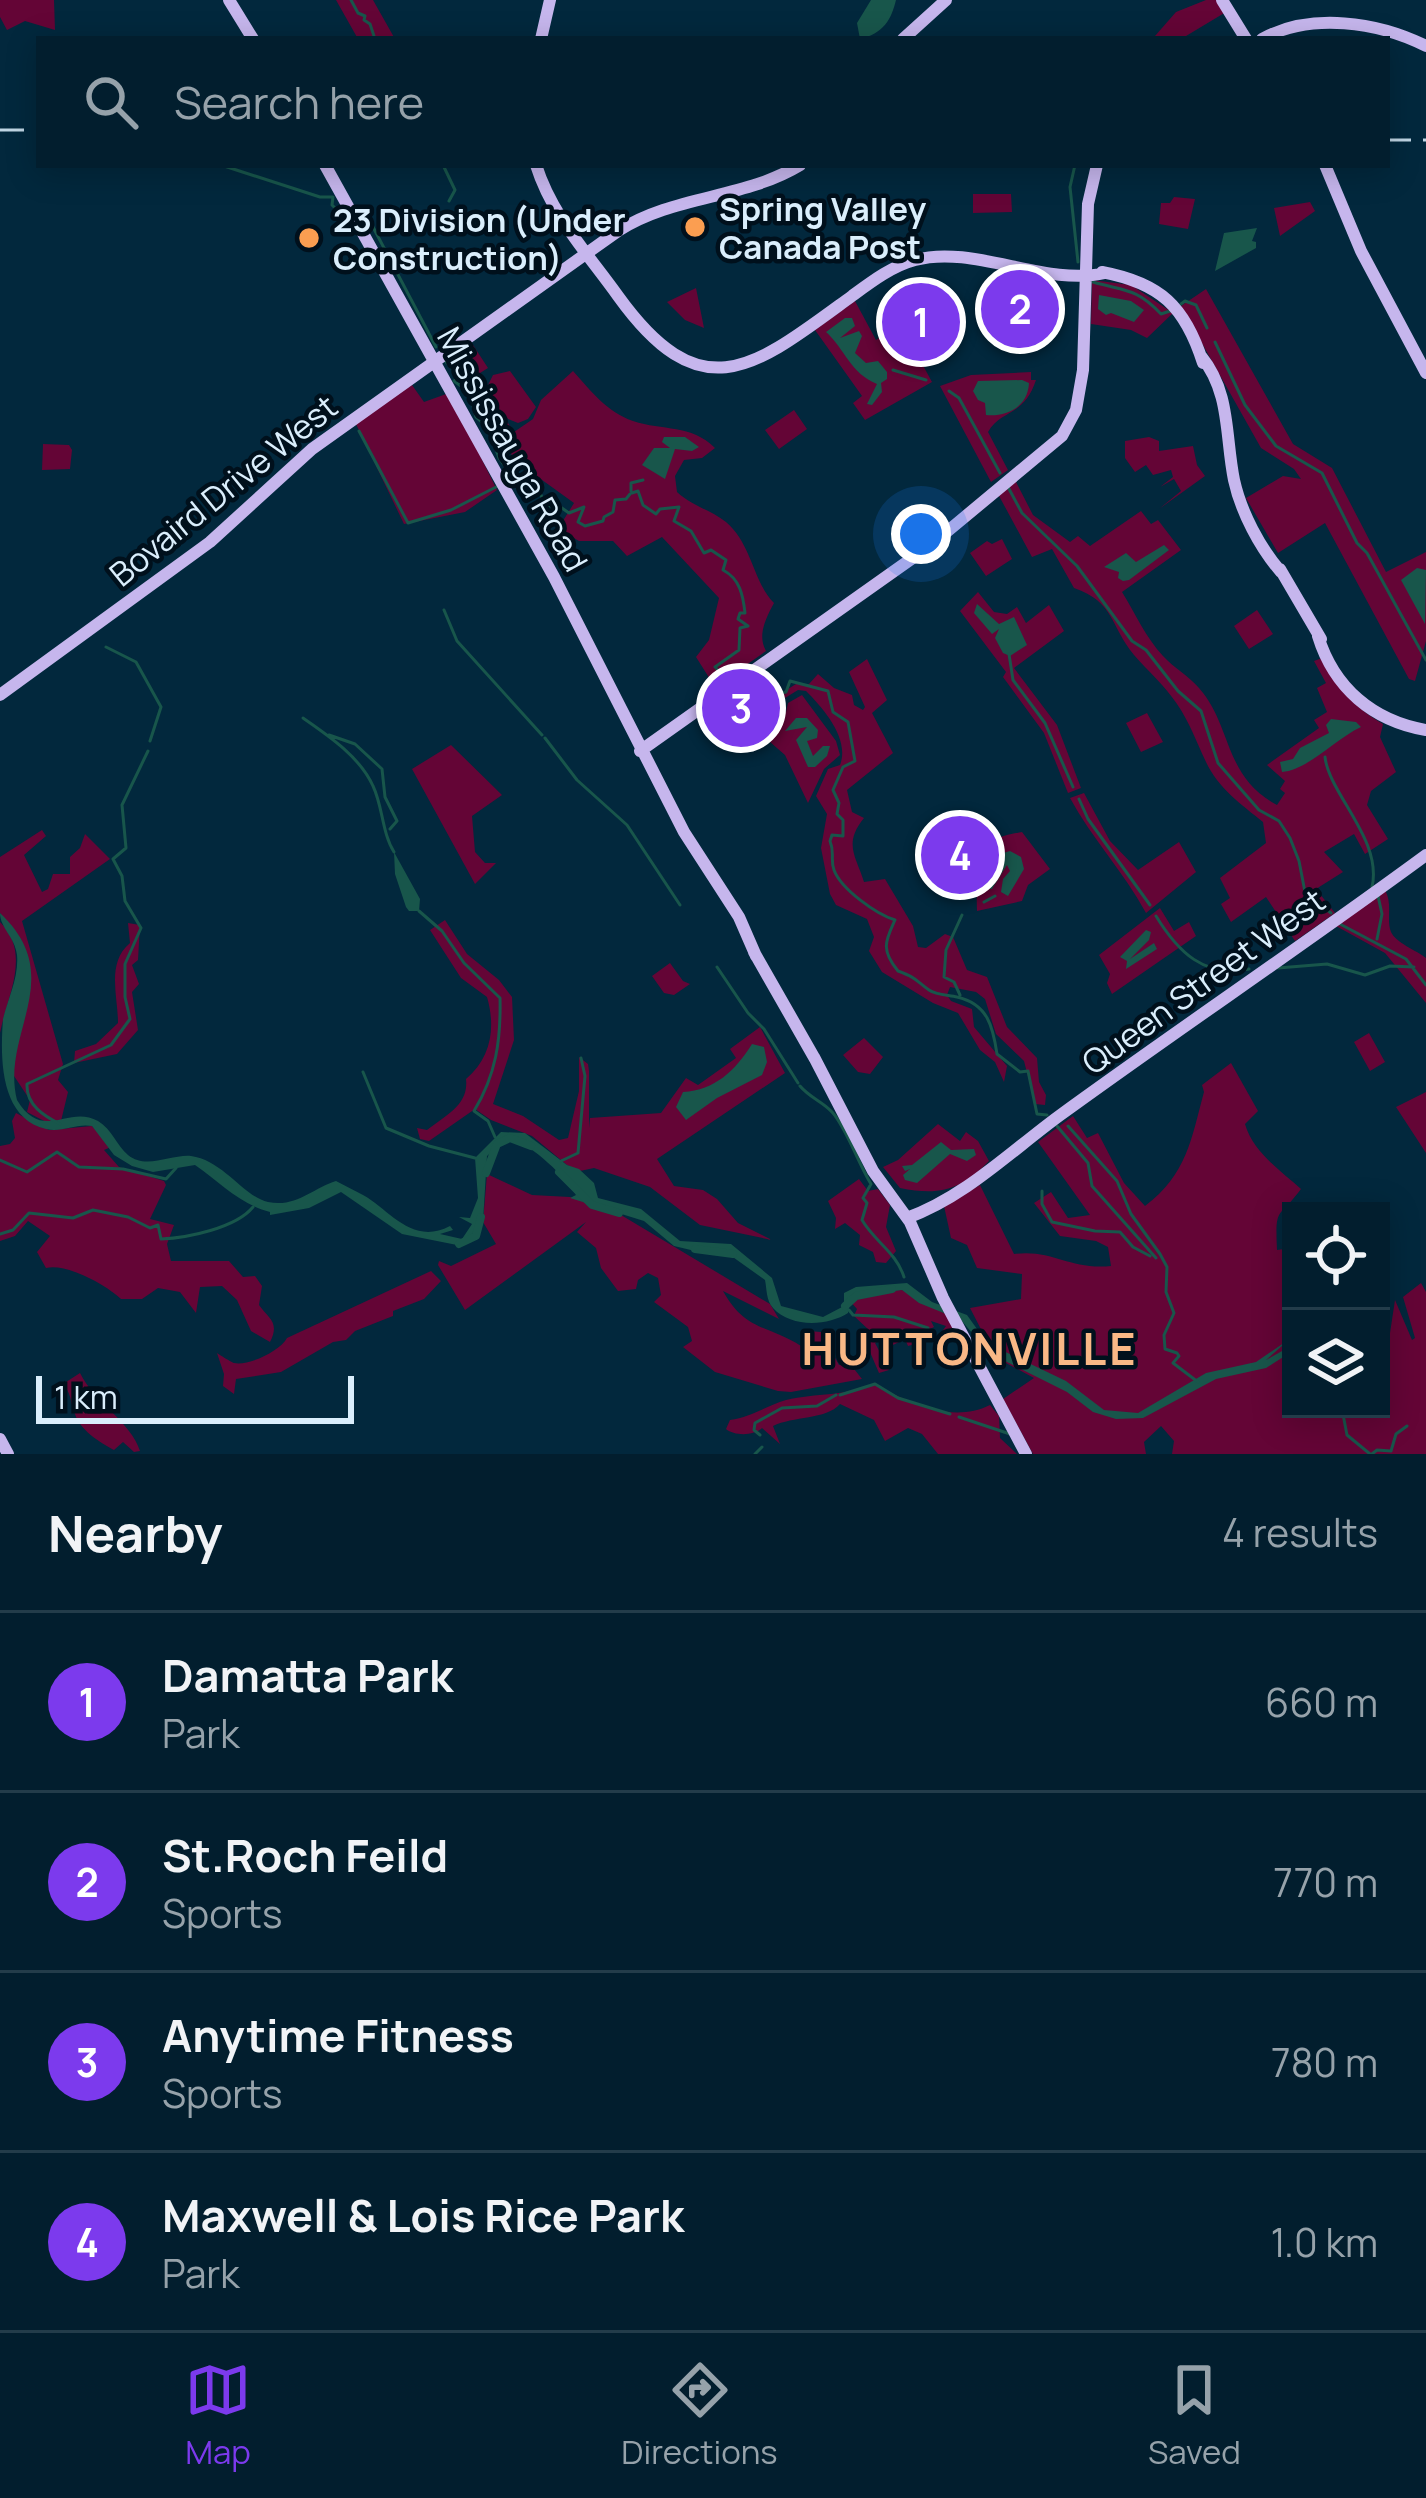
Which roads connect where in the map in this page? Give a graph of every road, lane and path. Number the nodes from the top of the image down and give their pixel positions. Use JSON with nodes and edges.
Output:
{"nodes":[{"id":1,"x":548,"y":0,"type":"edge"},
{"id":2,"x":941,"y":0,"type":"edge"},
{"id":3,"x":1225,"y":0,"type":"edge"},
{"id":4,"x":233,"y":4,"type":"edge"},
{"id":5,"x":929,"y":11,"type":"edge"},
{"id":6,"x":251,"y":36,"type":"edge"},
{"id":7,"x":540,"y":36,"type":"edge"},
{"id":8,"x":903,"y":36,"type":"edge"},
{"id":9,"x":1247,"y":36,"type":"edge"},
{"id":10,"x":1278,"y":36,"type":"edge"},
{"id":11,"x":1426,"y":48,"type":"edge"},
{"id":12,"x":327,"y":168,"type":"edge"},
{"id":13,"x":540,"y":168,"type":"edge"},
{"id":14,"x":540,"y":168,"type":"edge"},
{"id":15,"x":783,"y":168,"type":"edge"},
{"id":16,"x":793,"y":168,"type":"edge"},
{"id":17,"x":1095,"y":168,"type":"edge"},
{"id":18,"x":1329,"y":168,"type":"edge"},
{"id":19,"x":589,"y":249,"type":"junction"},
{"id":20,"x":569,"y":263,"type":"junction"},
{"id":21,"x":1085,"y":273,"type":"junction"},
{"id":22,"x":426,"y":345,"type":"junction"},
{"id":23,"x":449,"y":350,"type":"junction"},
{"id":24,"x":434,"y":360,"type":"junction"},
{"id":25,"x":1426,"y":369,"type":"edge"},
{"id":26,"x":418,"y":372,"type":"junction"},
{"id":27,"x":443,"y":377,"type":"junction"},
{"id":28,"x":0,"y":695,"type":"edge"},
{"id":29,"x":1426,"y":729,"type":"edge"},
{"id":30,"x":641,"y":748,"type":"junction"},
{"id":31,"x":1426,"y":855,"type":"edge"},
{"id":32,"x":814,"y":1057,"type":"junction"},
{"id":33,"x":899,"y":1196,"type":"junction"},
{"id":34,"x":937,"y":1202,"type":"junction"},
{"id":35,"x":911,"y":1216,"type":"junction"},
{"id":36,"x":927,"y":1245,"type":"junction"},
{"id":37,"x":935,"y":1280,"type":"junction"},
{"id":38,"x":0,"y":1438,"type":"edge"},
{"id":39,"x":8,"y":1454,"type":"edge"},
{"id":40,"x":1026,"y":1454,"type":"edge"}],
"edges":[{"from":1,"to":7,"type":"main road"},
{"from":2,"to":5,"type":"main road"},
{"from":3,"to":9,"type":"main road"},
{"from":4,"to":6,"type":"main road"},
{"from":5,"to":8,"type":"main road"},
{"from":10,"to":11,"type":"main road"},
{"from":12,"to":22,"type":"main road","name":"Mississauga Road"},
{"from":13,"to":19,"type":"main road"},
{"from":14,"to":19,"type":"main road"},
{"from":15,"to":19,"type":"main road"},
{"from":16,"to":19,"type":"main road"},
{"from":17,"to":21,"type":"main road"},
{"from":18,"to":25,"type":"main road"},
{"from":19,"to":20,"type":"main road"},
{"from":19,"to":20,"type":"main road"},
{"from":19,"to":21,"type":"main road"},
{"from":20,"to":23,"type":"main road","name":"Bovaird Drive West"},
{"from":21,"to":29,"type":"main road"},
{"from":21,"to":30,"type":"main road"},
{"from":22,"to":23,"type":"main road"},
{"from":22,"to":24,"type":"main road","name":"Mississauga Road"},
{"from":23,"to":24,"type":"main road","name":"Bovaird Drive West"},
{"from":23,"to":27,"type":"main road"},
{"from":24,"to":26,"type":"main road","name":"Bovaird Drive West"},
{"from":24,"to":27,"type":"main road","name":"Mississauga Road"},
{"from":26,"to":27,"type":"main road"},
{"from":26,"to":28,"type":"main road","name":"Bovaird Drive West"},
{"from":27,"to":30,"type":"main road","name":"Mississauga Road"},
{"from":30,"to":32,"type":"main road","name":"Mississauga Road"},
{"from":31,"to":34,"type":"main road","name":"Queen Street West"},
{"from":32,"to":33,"type":"main road","name":"Mississauga Road"},
{"from":32,"to":35,"type":"main road","name":"Mississauga Road"},
{"from":33,"to":34,"type":"main road"},
{"from":33,"to":35,"type":"main road","name":"Mississauga Road"},
{"from":34,"to":35,"type":"main road","name":"Queen Street West"},
{"from":34,"to":36,"type":"main road"},
{"from":35,"to":36,"type":"main road","name":"Mississauga Road"},
{"from":35,"to":37,"type":"main road","name":"Mississauga Road"},
{"from":36,"to":37,"type":"main road","name":"Mississauga Road"},
{"from":37,"to":40,"type":"main road","name":"Mississauga Road"},
{"from":38,"to":39,"type":"main road"}]}
